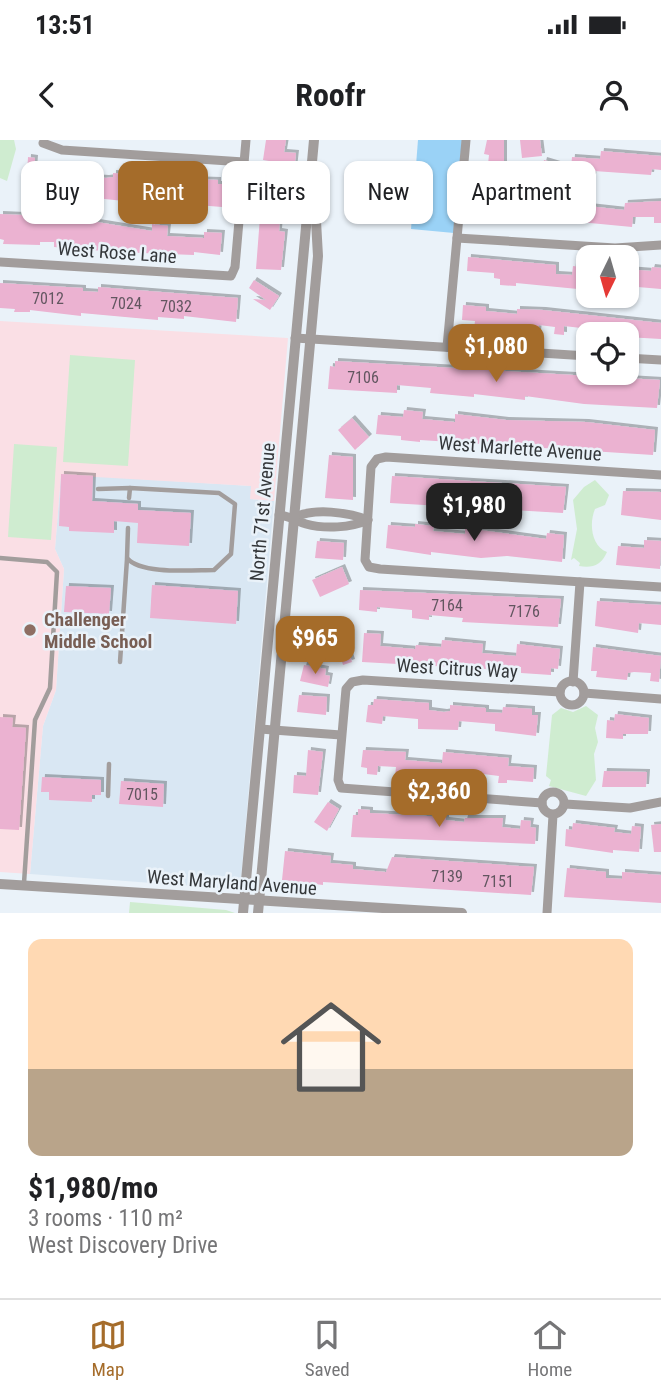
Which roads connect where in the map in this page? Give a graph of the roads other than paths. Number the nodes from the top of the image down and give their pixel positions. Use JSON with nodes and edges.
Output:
{"nodes":[{"id":1,"x":246,"y":140,"type":"edge"},
{"id":2,"x":314,"y":140,"type":"edge"},
{"id":3,"x":466,"y":140,"type":"edge"},
{"id":4,"x":43,"y":143,"type":"dead end"},
{"id":5,"x":313,"y":155,"type":"junction"},
{"id":6,"x":229,"y":161,"type":"edge"},
{"id":7,"x":244,"y":161,"type":"edge"},
{"id":8,"x":239,"y":224,"type":"edge"},
{"id":9,"x":457,"y":238,"type":"junction"},
{"id":10,"x":661,"y":245,"type":"edge"},
{"id":11,"x":0,"y":262,"type":"edge"},
{"id":12,"x":295,"y":338,"type":"junction"},
{"id":13,"x":311,"y":338,"type":"junction"},
{"id":14,"x":447,"y":347,"type":"junction"},
{"id":15,"x":576,"y":355,"type":"edge"},
{"id":16,"x":639,"y":359,"type":"edge"},
{"id":17,"x":661,"y":360,"type":"edge"},
{"id":18,"x":661,"y":475,"type":"edge"},
{"id":19,"x":130,"y":488,"type":"junction"},
{"id":20,"x":98,"y":489,"type":"dead end"},
{"id":21,"x":129,"y":498,"type":"dead end"},
{"id":22,"x":279,"y":515,"type":"junction"},
{"id":23,"x":295,"y":517,"type":"junction"},
{"id":24,"x":368,"y":520,"type":"junction"},
{"id":25,"x":128,"y":528,"type":"dead end"},
{"id":26,"x":0,"y":558,"type":"edge"},
{"id":27,"x":127,"y":558,"type":"junction"},
{"id":28,"x":580,"y":582,"type":"junction"},
{"id":29,"x":661,"y":587,"type":"edge"},
{"id":30,"x":121,"y":662,"type":"dead end"},
{"id":31,"x":573,"y":681,"type":"junction"},
{"id":32,"x":560,"y":692,"type":"junction"},
{"id":33,"x":584,"y":693,"type":"junction"},
{"id":34,"x":661,"y":699,"type":"edge"},
{"id":35,"x":261,"y":729,"type":"junction"},
{"id":36,"x":275,"y":730,"type":"junction"},
{"id":37,"x":341,"y":735,"type":"junction"},
{"id":38,"x":109,"y":764,"type":"dead end"},
{"id":39,"x":107,"y":796,"type":"dead end"},
{"id":40,"x":661,"y":802,"type":"edge"},
{"id":41,"x":542,"y":803,"type":"junction"},
{"id":42,"x":565,"y":804,"type":"junction"},
{"id":43,"x":553,"y":815,"type":"junction"},
{"id":44,"x":0,"y":884,"type":"edge"},
{"id":45,"x":24,"y":886,"type":"junction"},
{"id":46,"x":244,"y":907,"type":"edge"},
{"id":47,"x":259,"y":907,"type":"edge"},
{"id":48,"x":461,"y":913,"type":"edge"},
{"id":49,"x":547,"y":913,"type":"edge"}],
"edges":[{"from":1,"to":7,"type":"street"},
{"from":2,"to":5,"type":"street","name":"North 71st Avenue"},
{"from":3,"to":9,"type":"street"},
{"from":4,"to":6,"type":"street"},
{"from":5,"to":12,"type":"street","name":"North 71st Avenue"},
{"from":5,"to":13,"type":"street","name":"North 71st Avenue"},
{"from":8,"to":11,"type":"street","name":"West Rose Lane"},
{"from":9,"to":10,"type":"street"},
{"from":9,"to":14,"type":"street"},
{"from":12,"to":13,"type":"street"},
{"from":12,"to":22,"type":"street","name":"North 71st Avenue"},
{"from":13,"to":14,"type":"street"},
{"from":13,"to":23,"type":"street","name":"North 71st Avenue"},
{"from":14,"to":15,"type":"street"},
{"from":16,"to":17,"type":"street"},
{"from":18,"to":24,"type":"street","name":"West Marlette Avenue"},
{"from":19,"to":20,"type":"lane"},
{"from":19,"to":21,"type":"lane"},
{"from":19,"to":27,"type":"lane"},
{"from":22,"to":23,"type":"street"},
{"from":22,"to":35,"type":"street","name":"North 71st Avenue"},
{"from":23,"to":24,"type":"street"},
{"from":23,"to":36,"type":"street","name":"North 71st Avenue"},
{"from":24,"to":28,"type":"street"},
{"from":25,"to":27,"type":"lane"},
{"from":26,"to":45,"type":"lane"},
{"from":27,"to":30,"type":"lane"},
{"from":28,"to":29,"type":"street"},
{"from":28,"to":31,"type":"street"},
{"from":31,"to":32,"type":"street"},
{"from":31,"to":33,"type":"street"},
{"from":32,"to":33,"type":"street","name":"West Citrus Way"},
{"from":32,"to":37,"type":"street","name":"West Citrus Way"},
{"from":33,"to":34,"type":"street","name":"West Citrus Way"},
{"from":35,"to":36,"type":"street"},
{"from":35,"to":46,"type":"street","name":"North 71st Avenue"},
{"from":36,"to":37,"type":"street"},
{"from":36,"to":47,"type":"street","name":"North 71st Avenue"},
{"from":37,"to":41,"type":"street"},
{"from":38,"to":39,"type":"lane"},
{"from":40,"to":42,"type":"street"},
{"from":41,"to":42,"type":"street"},
{"from":41,"to":43,"type":"street"},
{"from":42,"to":43,"type":"street"},
{"from":43,"to":49,"type":"street"},
{"from":44,"to":45,"type":"street","name":"West Maryland Avenue"},
{"from":45,"to":46,"type":"street","name":"West Maryland Avenue"},
{"from":46,"to":47,"type":"street","name":"West Maryland Avenue"},
{"from":47,"to":48,"type":"street","name":"West Maryland Avenue"}]}
